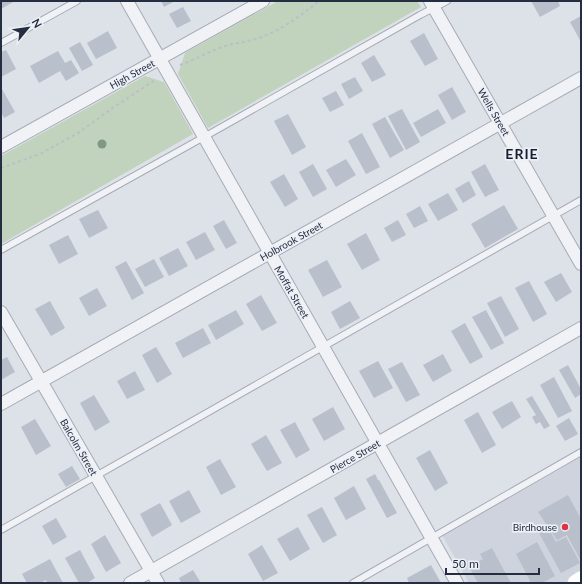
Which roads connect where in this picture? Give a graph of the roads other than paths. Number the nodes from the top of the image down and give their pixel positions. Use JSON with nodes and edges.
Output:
{"nodes":[{"id":1,"x":77,"y":1,"type":"edge"},
{"id":2,"x":127,"y":1,"type":"edge"},
{"id":3,"x":263,"y":1,"type":"edge"},
{"id":4,"x":447,"y":1,"type":"edge"},
{"id":5,"x":432,"y":4,"type":"edge"},
{"id":6,"x":1,"y":43,"type":"edge"},
{"id":7,"x":160,"y":58,"type":"junction"},
{"id":8,"x":581,"y":78,"type":"edge"},
{"id":9,"x":500,"y":123,"type":"junction"},
{"id":10,"x":204,"y":137,"type":"junction"},
{"id":11,"x":1,"y":146,"type":"edge"},
{"id":12,"x":581,"y":200,"type":"edge"},
{"id":13,"x":553,"y":216,"type":"junction"},
{"id":14,"x":1,"y":250,"type":"edge"},
{"id":15,"x":269,"y":253,"type":"junction"},
{"id":16,"x":581,"y":264,"type":"edge"},
{"id":17,"x":1,"y":312,"type":"edge"},
{"id":18,"x":581,"y":328,"type":"edge"},
{"id":19,"x":323,"y":347,"type":"junction"},
{"id":20,"x":41,"y":381,"type":"junction"},
{"id":21,"x":1,"y":404,"type":"edge"},
{"id":22,"x":377,"y":443,"type":"junction"},
{"id":23,"x":581,"y":452,"type":"edge"},
{"id":24,"x":96,"y":476,"type":"junction"},
{"id":25,"x":1,"y":530,"type":"edge"},
{"id":26,"x":431,"y":538,"type":"junction"},
{"id":27,"x":151,"y":571,"type":"junction"},
{"id":28,"x":581,"y":580,"type":"edge"},
{"id":29,"x":130,"y":583,"type":"edge"},
{"id":30,"x":158,"y":583,"type":"edge"},
{"id":31,"x":353,"y":583,"type":"edge"},
{"id":32,"x":457,"y":583,"type":"edge"},
{"id":33,"x":576,"y":583,"type":"edge"}],
"edges":[{"from":1,"to":6,"type":"lane"},
{"from":2,"to":7,"type":"street","name":"Moffat Street"},
{"from":3,"to":7,"type":"street","name":"High Street"},
{"from":4,"to":5,"type":"lane"},
{"from":5,"to":9,"type":"street","name":"Wells Street"},
{"from":5,"to":10,"type":"lane"},
{"from":7,"to":10,"type":"street","name":"Moffat Street"},
{"from":7,"to":11,"type":"street","name":"High Street"},
{"from":8,"to":9,"type":"street","name":"Holbrook Street"},
{"from":9,"to":13,"type":"street","name":"Wells Street"},
{"from":9,"to":15,"type":"street","name":"Holbrook Street"},
{"from":10,"to":14,"type":"lane"},
{"from":10,"to":15,"type":"street","name":"Moffat Street"},
{"from":12,"to":13,"type":"lane"},
{"from":13,"to":16,"type":"street","name":"Wells Street"},
{"from":13,"to":19,"type":"lane"},
{"from":15,"to":19,"type":"street","name":"Moffat Street"},
{"from":15,"to":20,"type":"street","name":"Holbrook Street"},
{"from":17,"to":20,"type":"street","name":"Balcolm Street"},
{"from":18,"to":22,"type":"street","name":"Pierce Street"},
{"from":19,"to":22,"type":"street","name":"Moffat Street"},
{"from":19,"to":24,"type":"lane"},
{"from":20,"to":21,"type":"street","name":"Holbrook Street"},
{"from":20,"to":24,"type":"street","name":"Balcolm Street"},
{"from":22,"to":26,"type":"street","name":"Moffat Street"},
{"from":22,"to":27,"type":"street","name":"Pierce Street"},
{"from":23,"to":26,"type":"lane"},
{"from":24,"to":25,"type":"lane"},
{"from":24,"to":27,"type":"street","name":"Balcolm Street"},
{"from":26,"to":31,"type":"lane"},
{"from":26,"to":32,"type":"street","name":"Moffat Street"},
{"from":27,"to":29,"type":"street","name":"Pierce Street"},
{"from":27,"to":30,"type":"street","name":"Balcolm Street"},
{"from":28,"to":33,"type":"street"}]}
